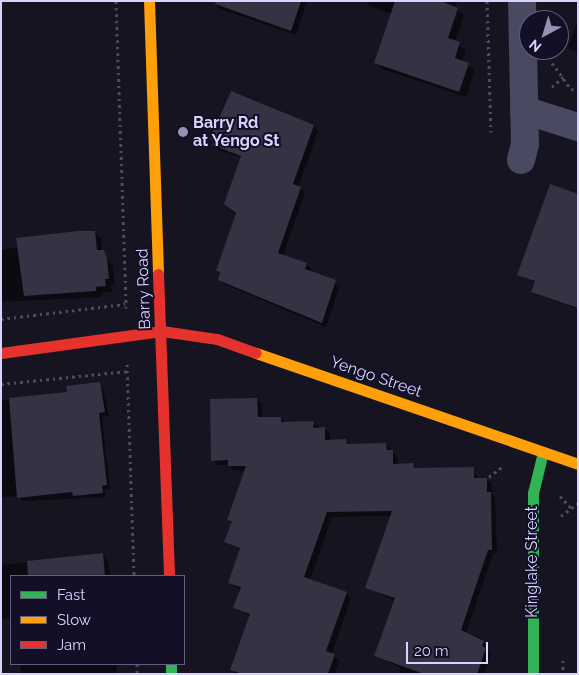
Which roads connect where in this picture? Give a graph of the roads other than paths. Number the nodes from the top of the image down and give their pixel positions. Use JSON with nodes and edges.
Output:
{"nodes":[{"id":1,"x":149,"y":1,"type":"edge"},
{"id":2,"x":522,"y":1,"type":"edge"},
{"id":3,"x":524,"y":110,"type":"junction"},
{"id":4,"x":578,"y":127,"type":"edge"},
{"id":5,"x":521,"y":160,"type":"dead end"},
{"id":6,"x":162,"y":331,"type":"junction"},
{"id":7,"x":1,"y":353,"type":"edge"},
{"id":8,"x":543,"y":452,"type":"junction"},
{"id":9,"x":578,"y":464,"type":"edge"},
{"id":10,"x":169,"y":575,"type":"edge"},
{"id":11,"x":532,"y":674,"type":"edge"}],
"edges":[{"from":1,"to":6,"type":"street","name":"Barry Road"},
{"from":2,"to":3,"type":"street"},
{"from":3,"to":4,"type":"street"},
{"from":3,"to":5,"type":"street"},
{"from":6,"to":7,"type":"street","name":"Yengo Street"},
{"from":6,"to":8,"type":"street","name":"Yengo Street"},
{"from":6,"to":10,"type":"street","name":"Barry Road"},
{"from":8,"to":9,"type":"street","name":"Yengo Street"},
{"from":8,"to":11,"type":"street","name":"Kinglake Street"}]}
